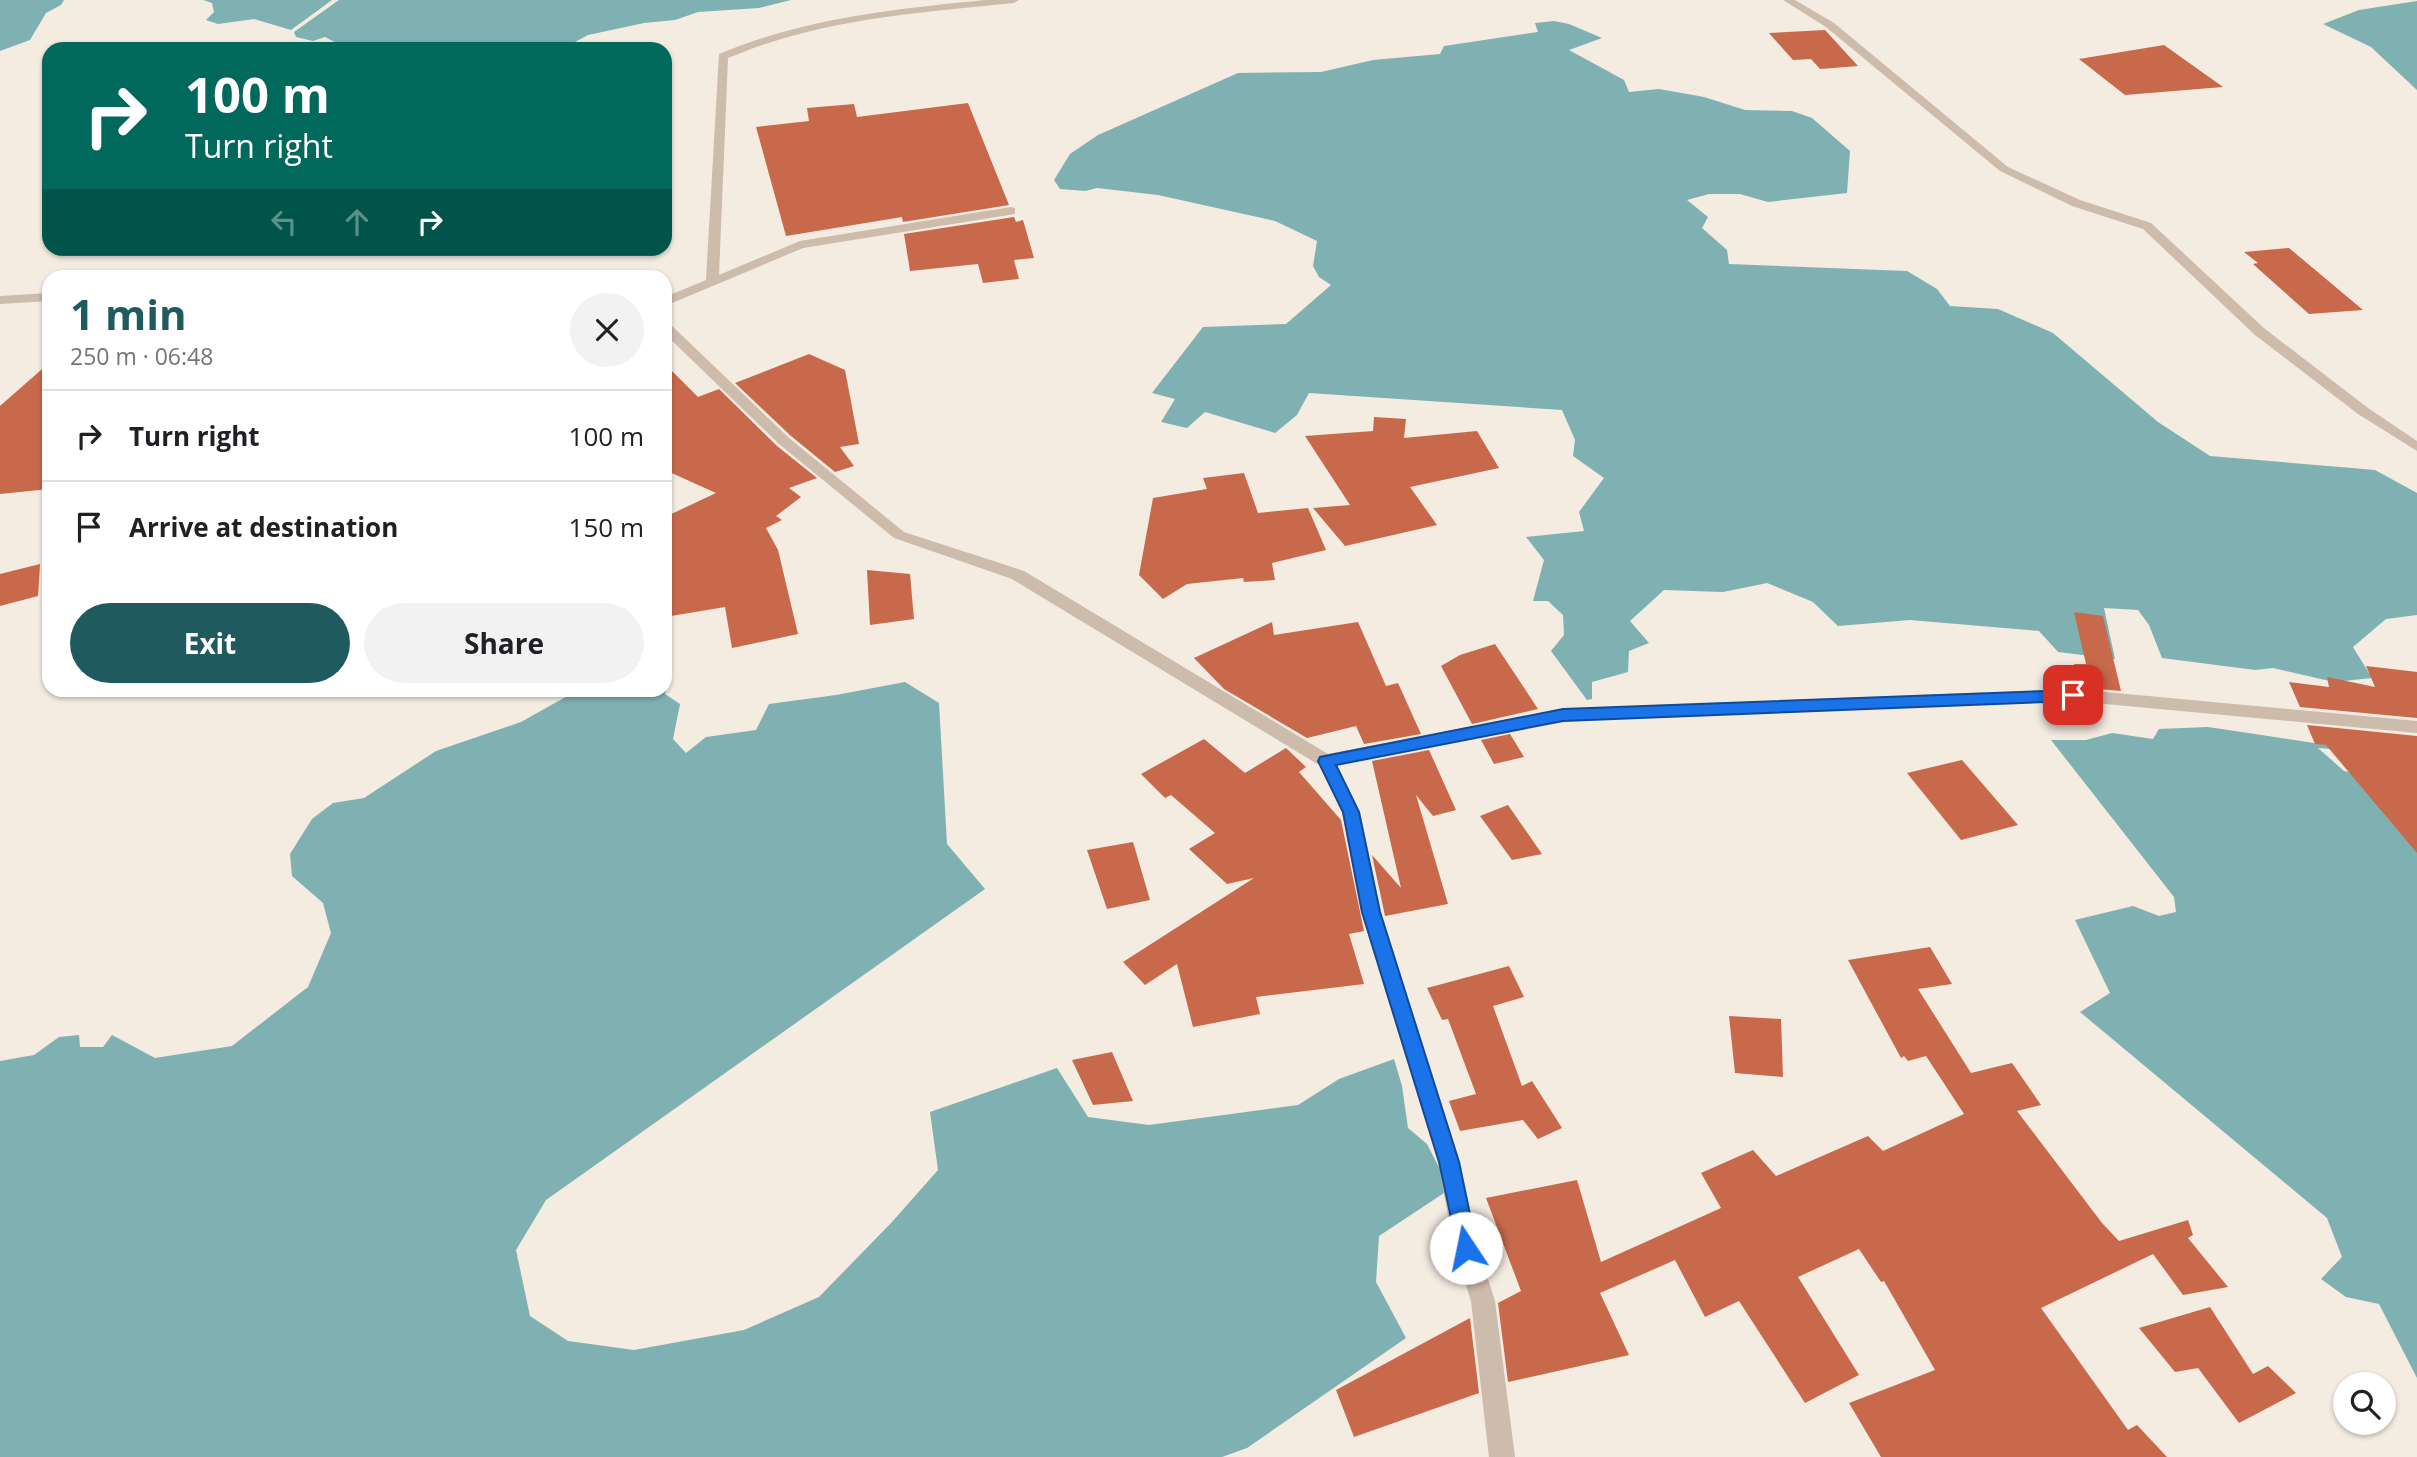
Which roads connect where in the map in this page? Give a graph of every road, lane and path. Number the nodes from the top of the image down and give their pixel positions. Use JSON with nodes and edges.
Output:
{"nodes":[{"id":1,"x":1014,"y":0,"type":"edge"},
{"id":2,"x":1788,"y":0,"type":"edge"},
{"id":3,"x":1011,"y":211,"type":"dead end"},
{"id":4,"x":712,"y":280,"type":"junction"},
{"id":5,"x":42,"y":297,"type":"edge"},
{"id":6,"x":672,"y":299,"type":"edge"},
{"id":7,"x":0,"y":300,"type":"edge"},
{"id":8,"x":672,"y":334,"type":"edge"},
{"id":9,"x":2417,"y":447,"type":"edge"},
{"id":10,"x":2417,"y":727,"type":"edge"},
{"id":11,"x":1326,"y":761,"type":"junction"},
{"id":12,"x":1502,"y":1457,"type":"edge"}],
"edges":[{"from":1,"to":4,"type":"street"},
{"from":2,"to":9,"type":"street"},
{"from":3,"to":4,"type":"street"},
{"from":4,"to":6,"type":"street"},
{"from":5,"to":7,"type":"street"},
{"from":8,"to":11,"type":"street"},
{"from":10,"to":11,"type":"street"},
{"from":11,"to":12,"type":"street"}]}
